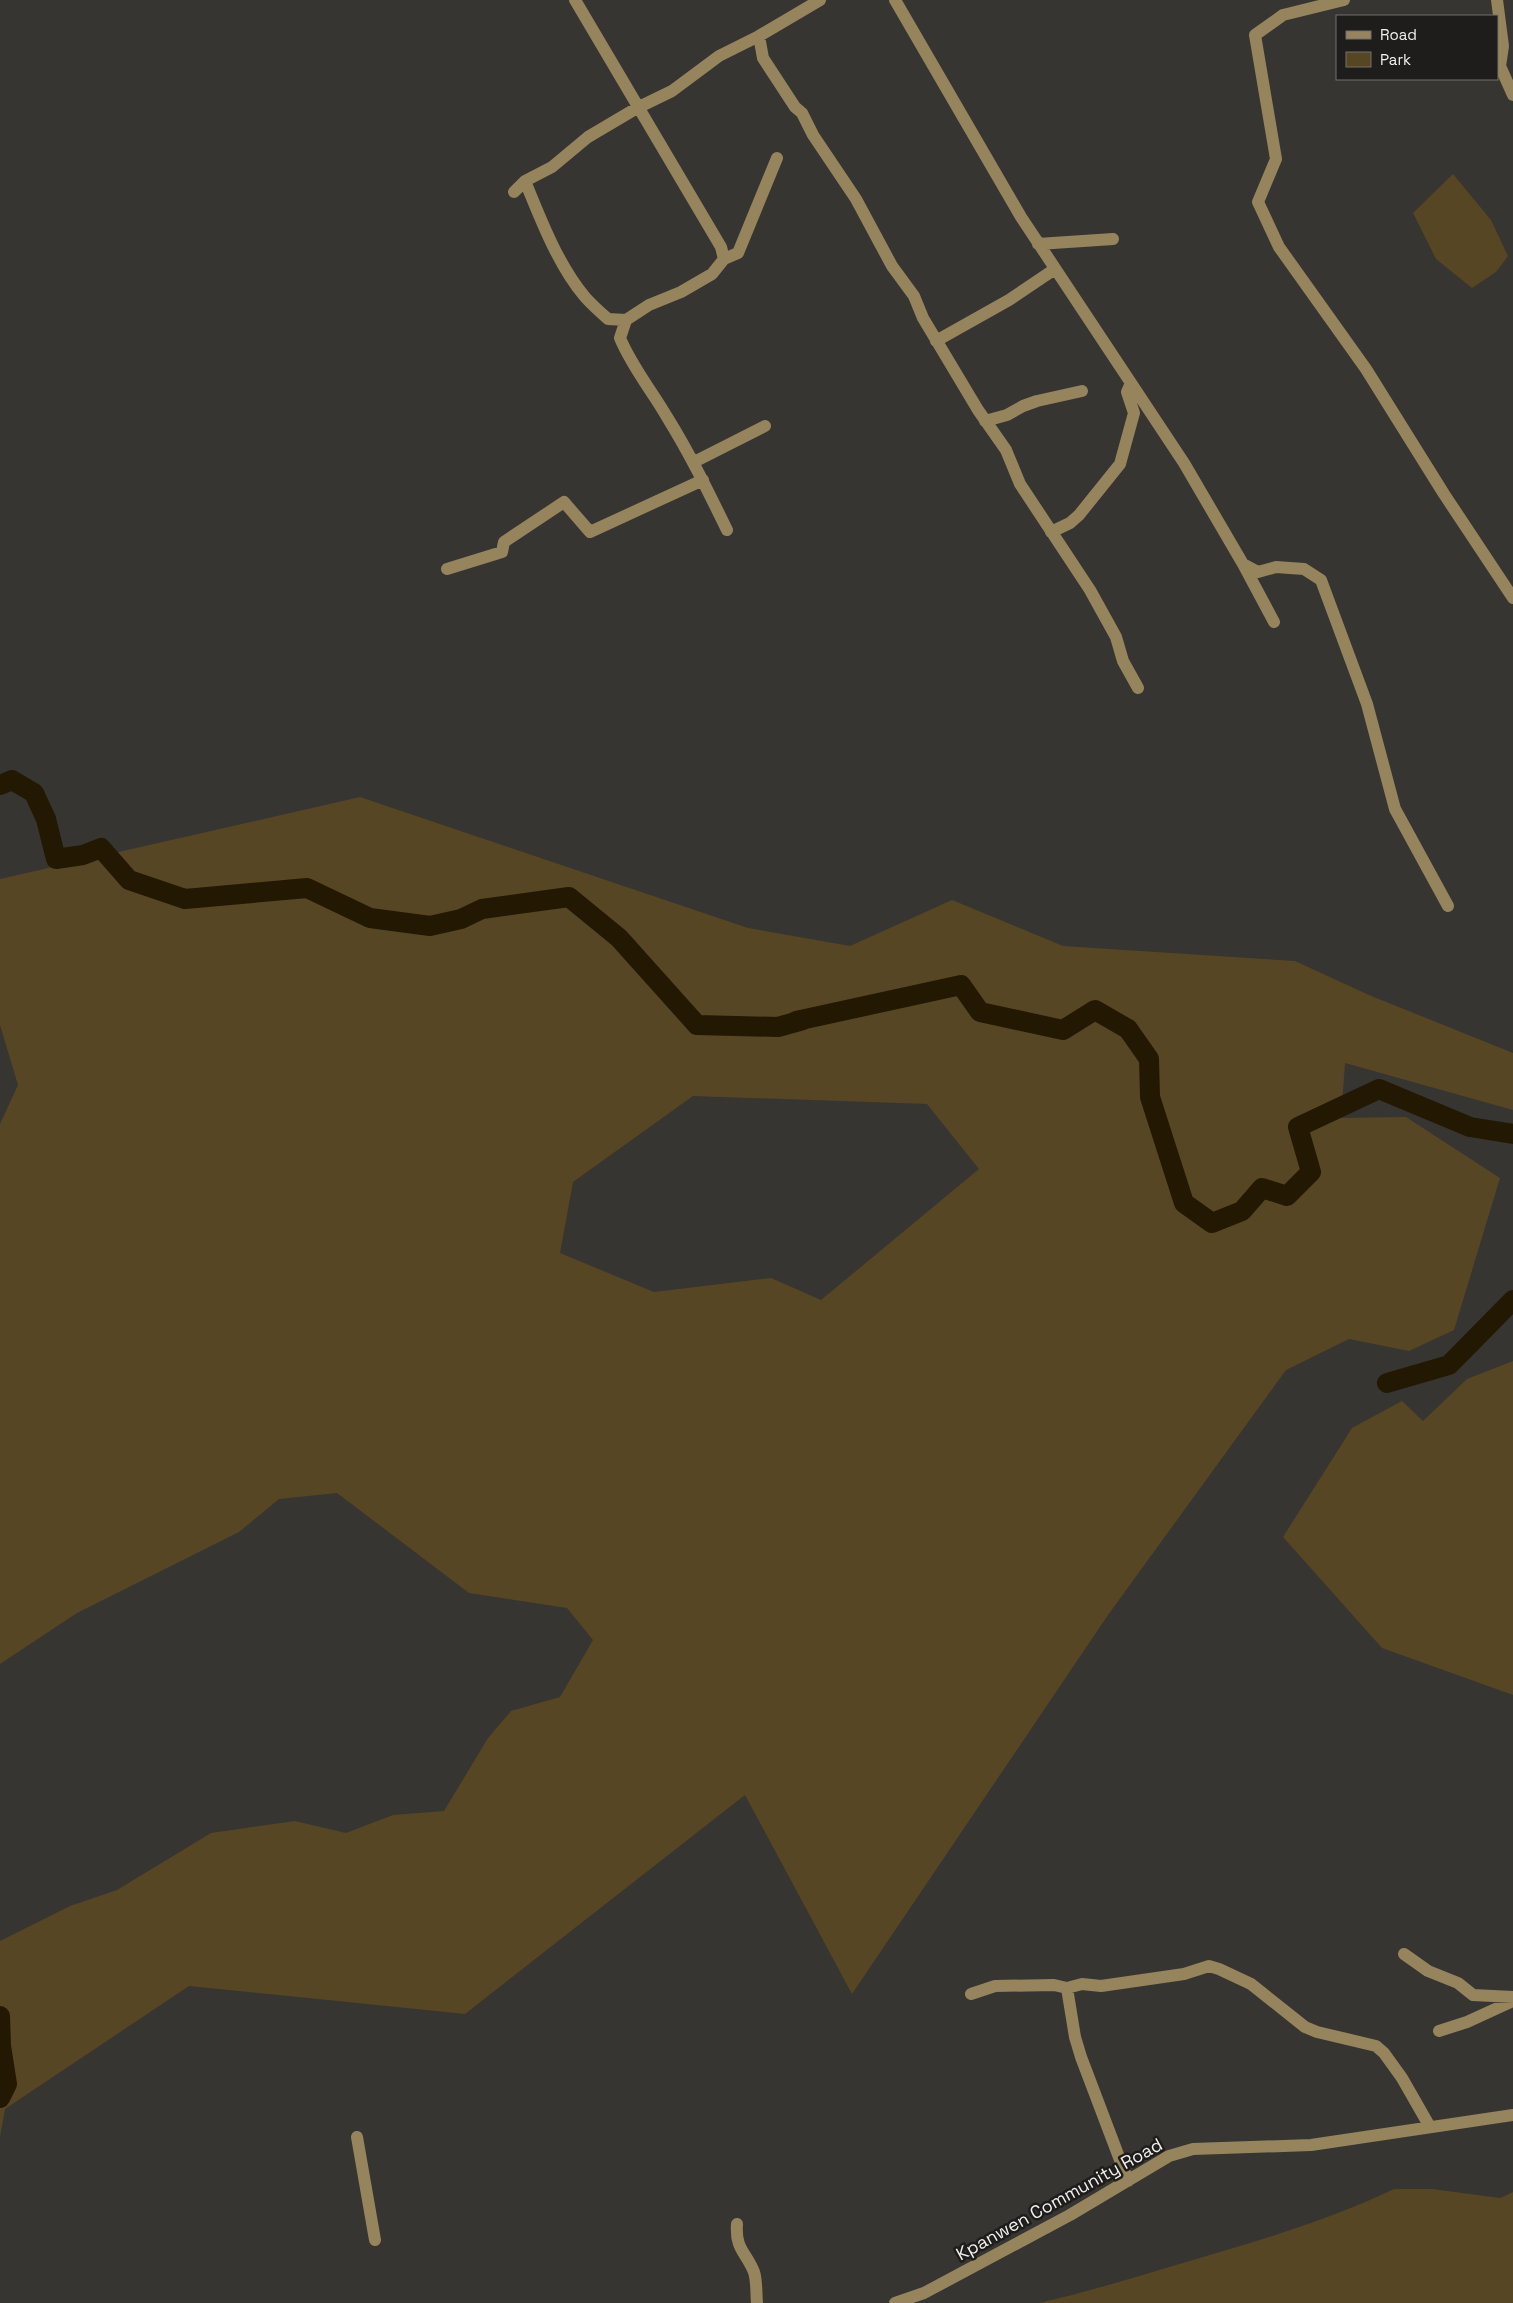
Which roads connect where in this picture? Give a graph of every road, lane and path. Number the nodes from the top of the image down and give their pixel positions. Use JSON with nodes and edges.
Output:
{"nodes":[{"id":1,"x":575,"y":0,"type":"edge"},
{"id":2,"x":820,"y":0,"type":"edge"},
{"id":3,"x":895,"y":0,"type":"edge"},
{"id":4,"x":1344,"y":0,"type":"edge"},
{"id":5,"x":1497,"y":0,"type":"edge"},
{"id":6,"x":759,"y":36,"type":"junction"},
{"id":7,"x":1513,"y":95,"type":"edge"},
{"id":8,"x":637,"y":108,"type":"junction"},
{"id":9,"x":777,"y":158,"type":"dead end"},
{"id":10,"x":525,"y":181,"type":"junction"},
{"id":11,"x":514,"y":192,"type":"dead end"},
{"id":12,"x":1113,"y":239,"type":"dead end"},
{"id":13,"x":1038,"y":244,"type":"junction"},
{"id":14,"x":724,"y":259,"type":"junction"},
{"id":15,"x":1055,"y":269,"type":"junction"},
{"id":16,"x":626,"y":320,"type":"junction"},
{"id":17,"x":936,"y":340,"type":"junction"},
{"id":18,"x":1131,"y":383,"type":"junction"},
{"id":19,"x":1082,"y":391,"type":"dead end"},
{"id":20,"x":985,"y":421,"type":"junction"},
{"id":21,"x":765,"y":426,"type":"dead end"},
{"id":22,"x":694,"y":462,"type":"junction"},
{"id":23,"x":703,"y":480,"type":"junction"},
{"id":24,"x":727,"y":530,"type":"dead end"},
{"id":25,"x":1051,"y":532,"type":"junction"},
{"id":26,"x":1243,"y":564,"type":"junction"},
{"id":27,"x":447,"y":569,"type":"dead end"},
{"id":28,"x":1513,"y":598,"type":"edge"},
{"id":29,"x":1274,"y":622,"type":"dead end"},
{"id":30,"x":1138,"y":688,"type":"dead end"},
{"id":31,"x":1448,"y":906,"type":"dead end"},
{"id":32,"x":1404,"y":1954,"type":"dead end"},
{"id":33,"x":1067,"y":1988,"type":"junction"},
{"id":34,"x":971,"y":1994,"type":"dead end"},
{"id":35,"x":1513,"y":1996,"type":"edge"},
{"id":36,"x":1513,"y":2000,"type":"edge"},
{"id":37,"x":1439,"y":2031,"type":"dead end"},
{"id":38,"x":1513,"y":2115,"type":"edge"},
{"id":39,"x":1430,"y":2126,"type":"junction"},
{"id":40,"x":357,"y":2136,"type":"dead end"},
{"id":41,"x":1128,"y":2181,"type":"junction"},
{"id":42,"x":737,"y":2224,"type":"dead end"},
{"id":43,"x":375,"y":2240,"type":"dead end"},
{"id":44,"x":757,"y":2303,"type":"edge"},
{"id":45,"x":895,"y":2303,"type":"edge"}],
"edges":[{"from":1,"to":8,"type":"street"},
{"from":2,"to":6,"type":"street"},
{"from":3,"to":13,"type":"street"},
{"from":4,"to":28,"type":"street"},
{"from":5,"to":7,"type":"street"},
{"from":6,"to":8,"type":"street"},
{"from":6,"to":17,"type":"street"},
{"from":8,"to":10,"type":"street"},
{"from":8,"to":14,"type":"street"},
{"from":9,"to":14,"type":"street"},
{"from":10,"to":11,"type":"street"},
{"from":10,"to":16,"type":"street"},
{"from":12,"to":13,"type":"street"},
{"from":13,"to":15,"type":"street"},
{"from":14,"to":16,"type":"street"},
{"from":15,"to":17,"type":"street"},
{"from":15,"to":18,"type":"street"},
{"from":16,"to":22,"type":"street"},
{"from":17,"to":20,"type":"street"},
{"from":18,"to":25,"type":"street"},
{"from":18,"to":26,"type":"street"},
{"from":19,"to":20,"type":"street"},
{"from":20,"to":25,"type":"street"},
{"from":21,"to":22,"type":"street"},
{"from":22,"to":23,"type":"street"},
{"from":23,"to":24,"type":"street"},
{"from":23,"to":27,"type":"street"},
{"from":25,"to":30,"type":"street"},
{"from":26,"to":29,"type":"street"},
{"from":26,"to":31,"type":"street"},
{"from":32,"to":35,"type":"street"},
{"from":33,"to":34,"type":"street"},
{"from":33,"to":39,"type":"street"},
{"from":33,"to":41,"type":"street"},
{"from":36,"to":37,"type":"street"},
{"from":38,"to":39,"type":"street","name":"Kpanwen Community Road"},
{"from":39,"to":41,"type":"street","name":"Kpanwen Community Road"},
{"from":40,"to":43,"type":"street"},
{"from":41,"to":45,"type":"street","name":"Kpanwen Community Road"},
{"from":42,"to":44,"type":"street"}]}
